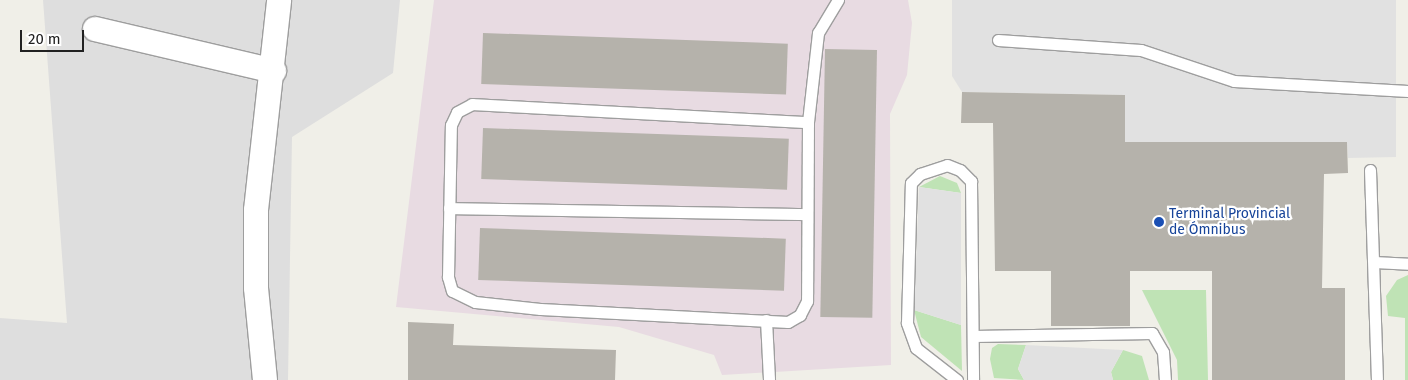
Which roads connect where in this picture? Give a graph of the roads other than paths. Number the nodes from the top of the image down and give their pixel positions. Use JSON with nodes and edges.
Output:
{"nodes":[{"id":1,"x":279,"y":0,"type":"edge"},
{"id":2,"x":838,"y":0,"type":"edge"},
{"id":3,"x":95,"y":29,"type":"dead end"},
{"id":4,"x":998,"y":40,"type":"dead end"},
{"id":5,"x":274,"y":71,"type":"junction"},
{"id":6,"x":1408,"y":91,"type":"edge"},
{"id":7,"x":808,"y":122,"type":"junction"},
{"id":8,"x":1370,"y":170,"type":"dead end"},
{"id":9,"x":449,"y":208,"type":"junction"},
{"id":10,"x":807,"y":214,"type":"junction"},
{"id":11,"x":1374,"y":262,"type":"junction"},
{"id":12,"x":1408,"y":264,"type":"edge"},
{"id":13,"x":766,"y":320,"type":"junction"},
{"id":14,"x":973,"y":336,"type":"junction"},
{"id":15,"x":1378,"y":378,"type":"dead end"},
{"id":16,"x":265,"y":380,"type":"edge"},
{"id":17,"x":769,"y":380,"type":"edge"},
{"id":18,"x":957,"y":380,"type":"edge"},
{"id":19,"x":973,"y":380,"type":"edge"},
{"id":20,"x":1165,"y":380,"type":"edge"}],
"edges":[{"from":1,"to":5,"type":"street"},
{"from":2,"to":7,"type":"lane"},
{"from":3,"to":5,"type":"street"},
{"from":4,"to":6,"type":"lane"},
{"from":5,"to":16,"type":"street"},
{"from":7,"to":9,"type":"lane"},
{"from":7,"to":10,"type":"lane"},
{"from":8,"to":11,"type":"lane"},
{"from":9,"to":10,"type":"lane"},
{"from":9,"to":13,"type":"lane"},
{"from":10,"to":13,"type":"lane"},
{"from":11,"to":12,"type":"lane"},
{"from":11,"to":15,"type":"lane"},
{"from":13,"to":17,"type":"lane"},
{"from":14,"to":18,"type":"lane"},
{"from":14,"to":19,"type":"lane"},
{"from":14,"to":20,"type":"lane"}]}
